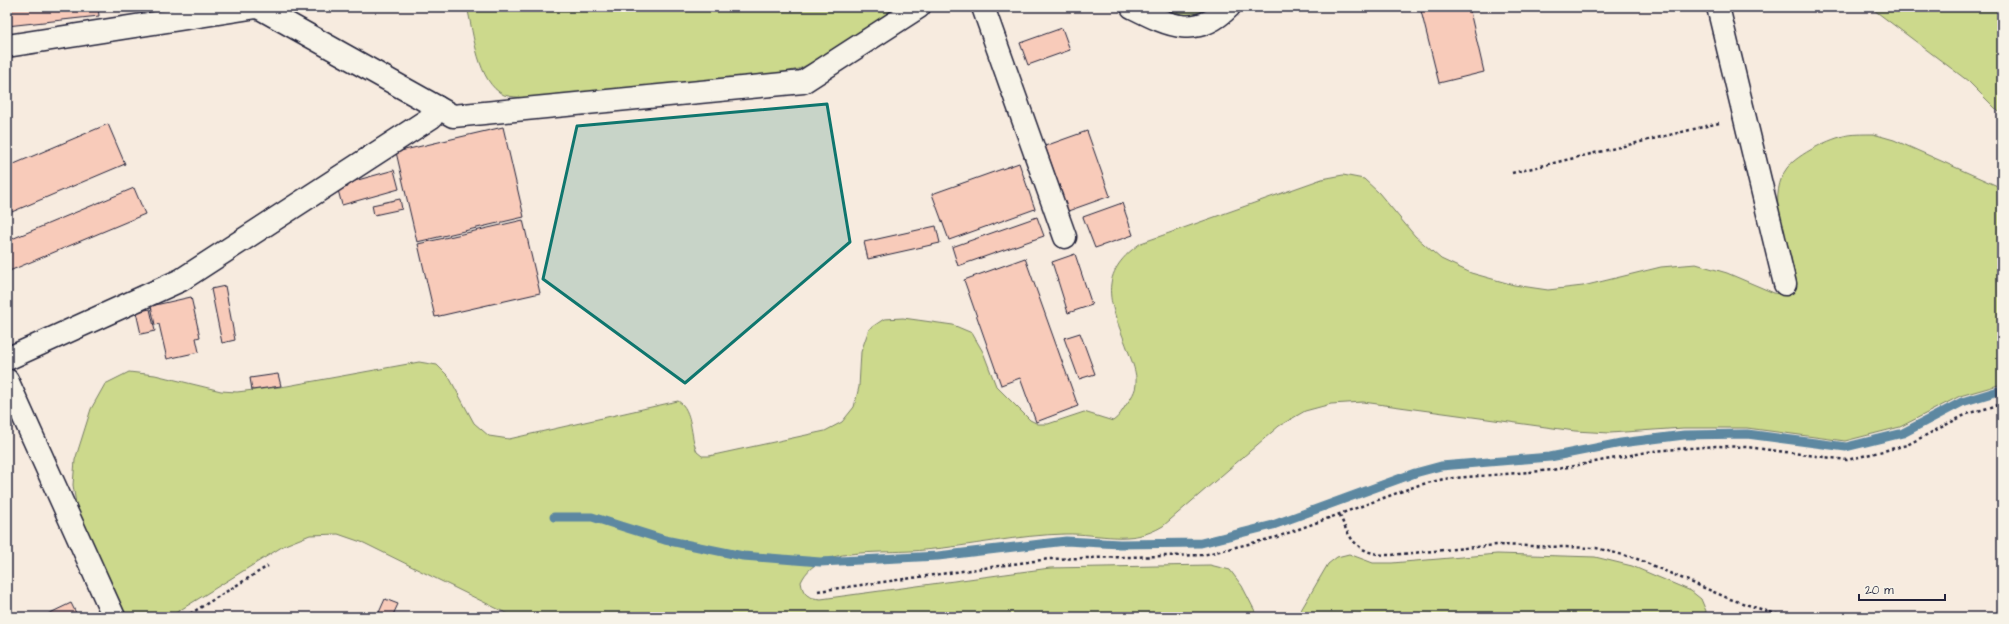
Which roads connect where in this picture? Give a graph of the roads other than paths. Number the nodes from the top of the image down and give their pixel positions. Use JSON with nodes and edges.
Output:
{"nodes":[{"id":1,"x":257,"y":7,"type":"edge"},
{"id":2,"x":919,"y":7,"type":"edge"},
{"id":3,"x":983,"y":7,"type":"edge"},
{"id":4,"x":1132,"y":7,"type":"edge"},
{"id":5,"x":1229,"y":7,"type":"edge"},
{"id":6,"x":1718,"y":7,"type":"edge"},
{"id":7,"x":7,"y":46,"type":"edge"},
{"id":8,"x":437,"y":107,"type":"junction"},
{"id":9,"x":1065,"y":238,"type":"dead end"},
{"id":10,"x":1785,"y":284,"type":"dead end"},
{"id":11,"x":7,"y":359,"type":"edge"},
{"id":12,"x":7,"y":380,"type":"edge"},
{"id":13,"x":114,"y":617,"type":"edge"}],
"edges":[{"from":1,"to":7,"type":"street"},
{"from":1,"to":8,"type":"street"},
{"from":2,"to":8,"type":"street"},
{"from":3,"to":9,"type":"street"},
{"from":4,"to":5,"type":"street"},
{"from":6,"to":10,"type":"street"},
{"from":8,"to":11,"type":"street"},
{"from":12,"to":13,"type":"street"}]}
